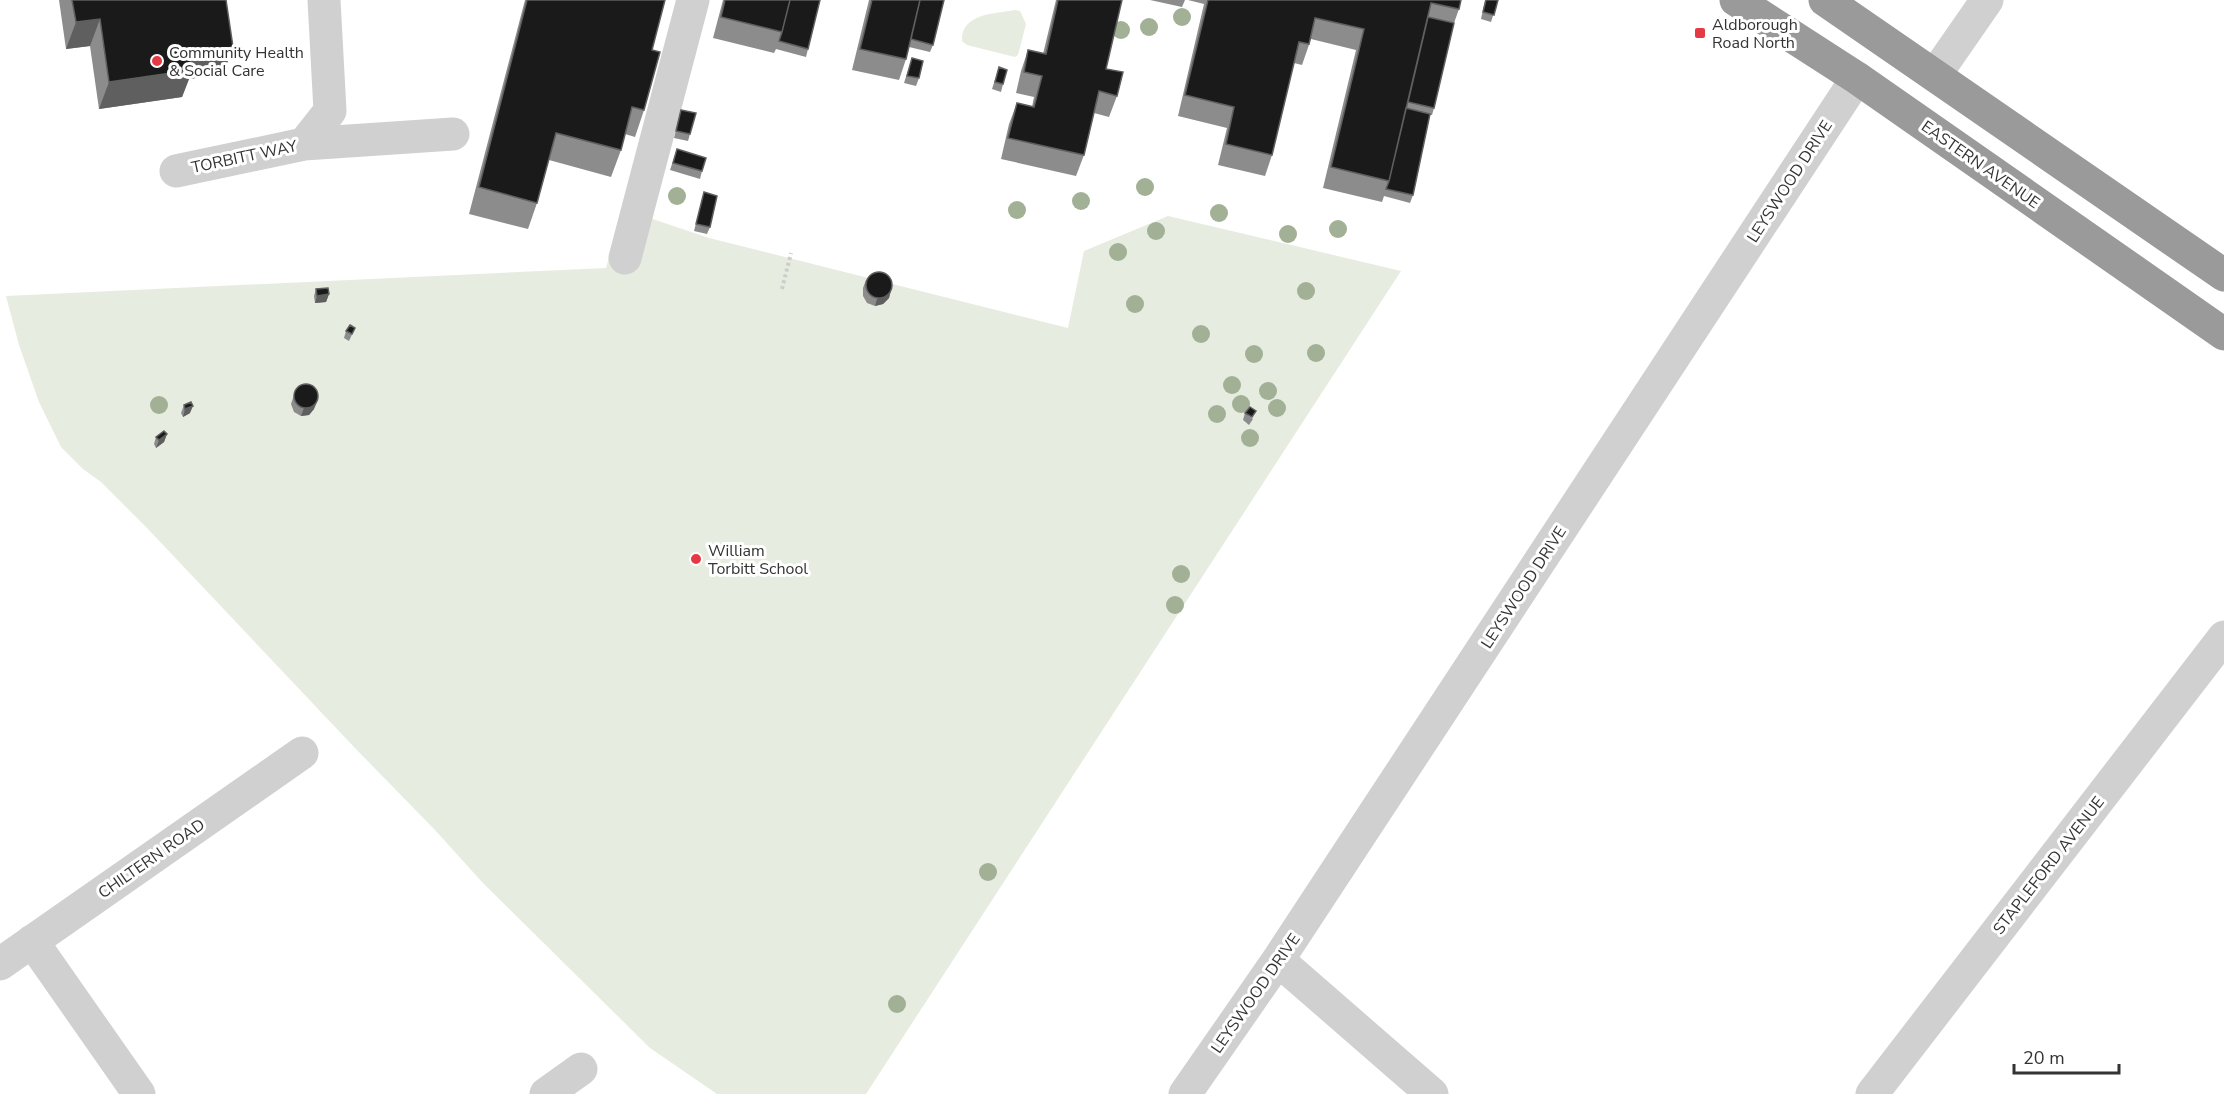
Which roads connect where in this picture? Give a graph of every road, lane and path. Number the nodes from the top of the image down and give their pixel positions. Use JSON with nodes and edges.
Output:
{"nodes":[{"id":1,"x":324,"y":0,"type":"edge"},
{"id":2,"x":693,"y":0,"type":"edge"},
{"id":3,"x":1736,"y":0,"type":"edge"},
{"id":4,"x":1825,"y":0,"type":"edge"},
{"id":5,"x":1987,"y":0,"type":"edge"},
{"id":6,"x":1935,"y":75,"type":"junction"},
{"id":7,"x":1857,"y":78,"type":"junction"},
{"id":8,"x":453,"y":134,"type":"dead end"},
{"id":9,"x":304,"y":144,"type":"junction"},
{"id":10,"x":176,"y":171,"type":"dead end"},
{"id":11,"x":791,"y":253,"type":"dead end"},
{"id":12,"x":625,"y":258,"type":"dead end"},
{"id":13,"x":2224,"y":275,"type":"edge"},
{"id":14,"x":782,"y":289,"type":"dead end"},
{"id":15,"x":2224,"y":334,"type":"edge"},
{"id":16,"x":2224,"y":637,"type":"edge"},
{"id":17,"x":302,"y":753,"type":"dead end"},
{"id":18,"x":32,"y":941,"type":"junction"},
{"id":19,"x":1278,"y":960,"type":"junction"},
{"id":20,"x":0,"y":964,"type":"edge"},
{"id":21,"x":581,"y":1069,"type":"dead end"},
{"id":22,"x":139,"y":1094,"type":"edge"},
{"id":23,"x":546,"y":1094,"type":"edge"},
{"id":24,"x":1185,"y":1094,"type":"edge"},
{"id":25,"x":1432,"y":1094,"type":"edge"},
{"id":26,"x":1872,"y":1094,"type":"edge"}],
"edges":[{"from":1,"to":9,"type":"street","name":"TORBITT WAY"},
{"from":2,"to":12,"type":"street"},
{"from":3,"to":7,"type":"highway","name":"EASTERN AVENUE"},
{"from":4,"to":6,"type":"highway"},
{"from":5,"to":6,"type":"street"},
{"from":6,"to":13,"type":"highway"},
{"from":7,"to":15,"type":"highway","name":"EASTERN AVENUE"},
{"from":7,"to":19,"type":"street","name":"LEYSWOOD DRIVE"},
{"from":8,"to":9,"type":"street"},
{"from":9,"to":10,"type":"street","name":"TORBITT WAY"},
{"from":11,"to":14,"type":"path"},
{"from":16,"to":26,"type":"street","name":"STAPLEFORD AVENUE"},
{"from":17,"to":18,"type":"street","name":"CHILTERN ROAD"},
{"from":18,"to":20,"type":"street","name":"CHILTERN ROAD"},
{"from":18,"to":22,"type":"street"},
{"from":19,"to":24,"type":"street","name":"LEYSWOOD DRIVE"},
{"from":19,"to":25,"type":"street"},
{"from":21,"to":23,"type":"street"}]}
